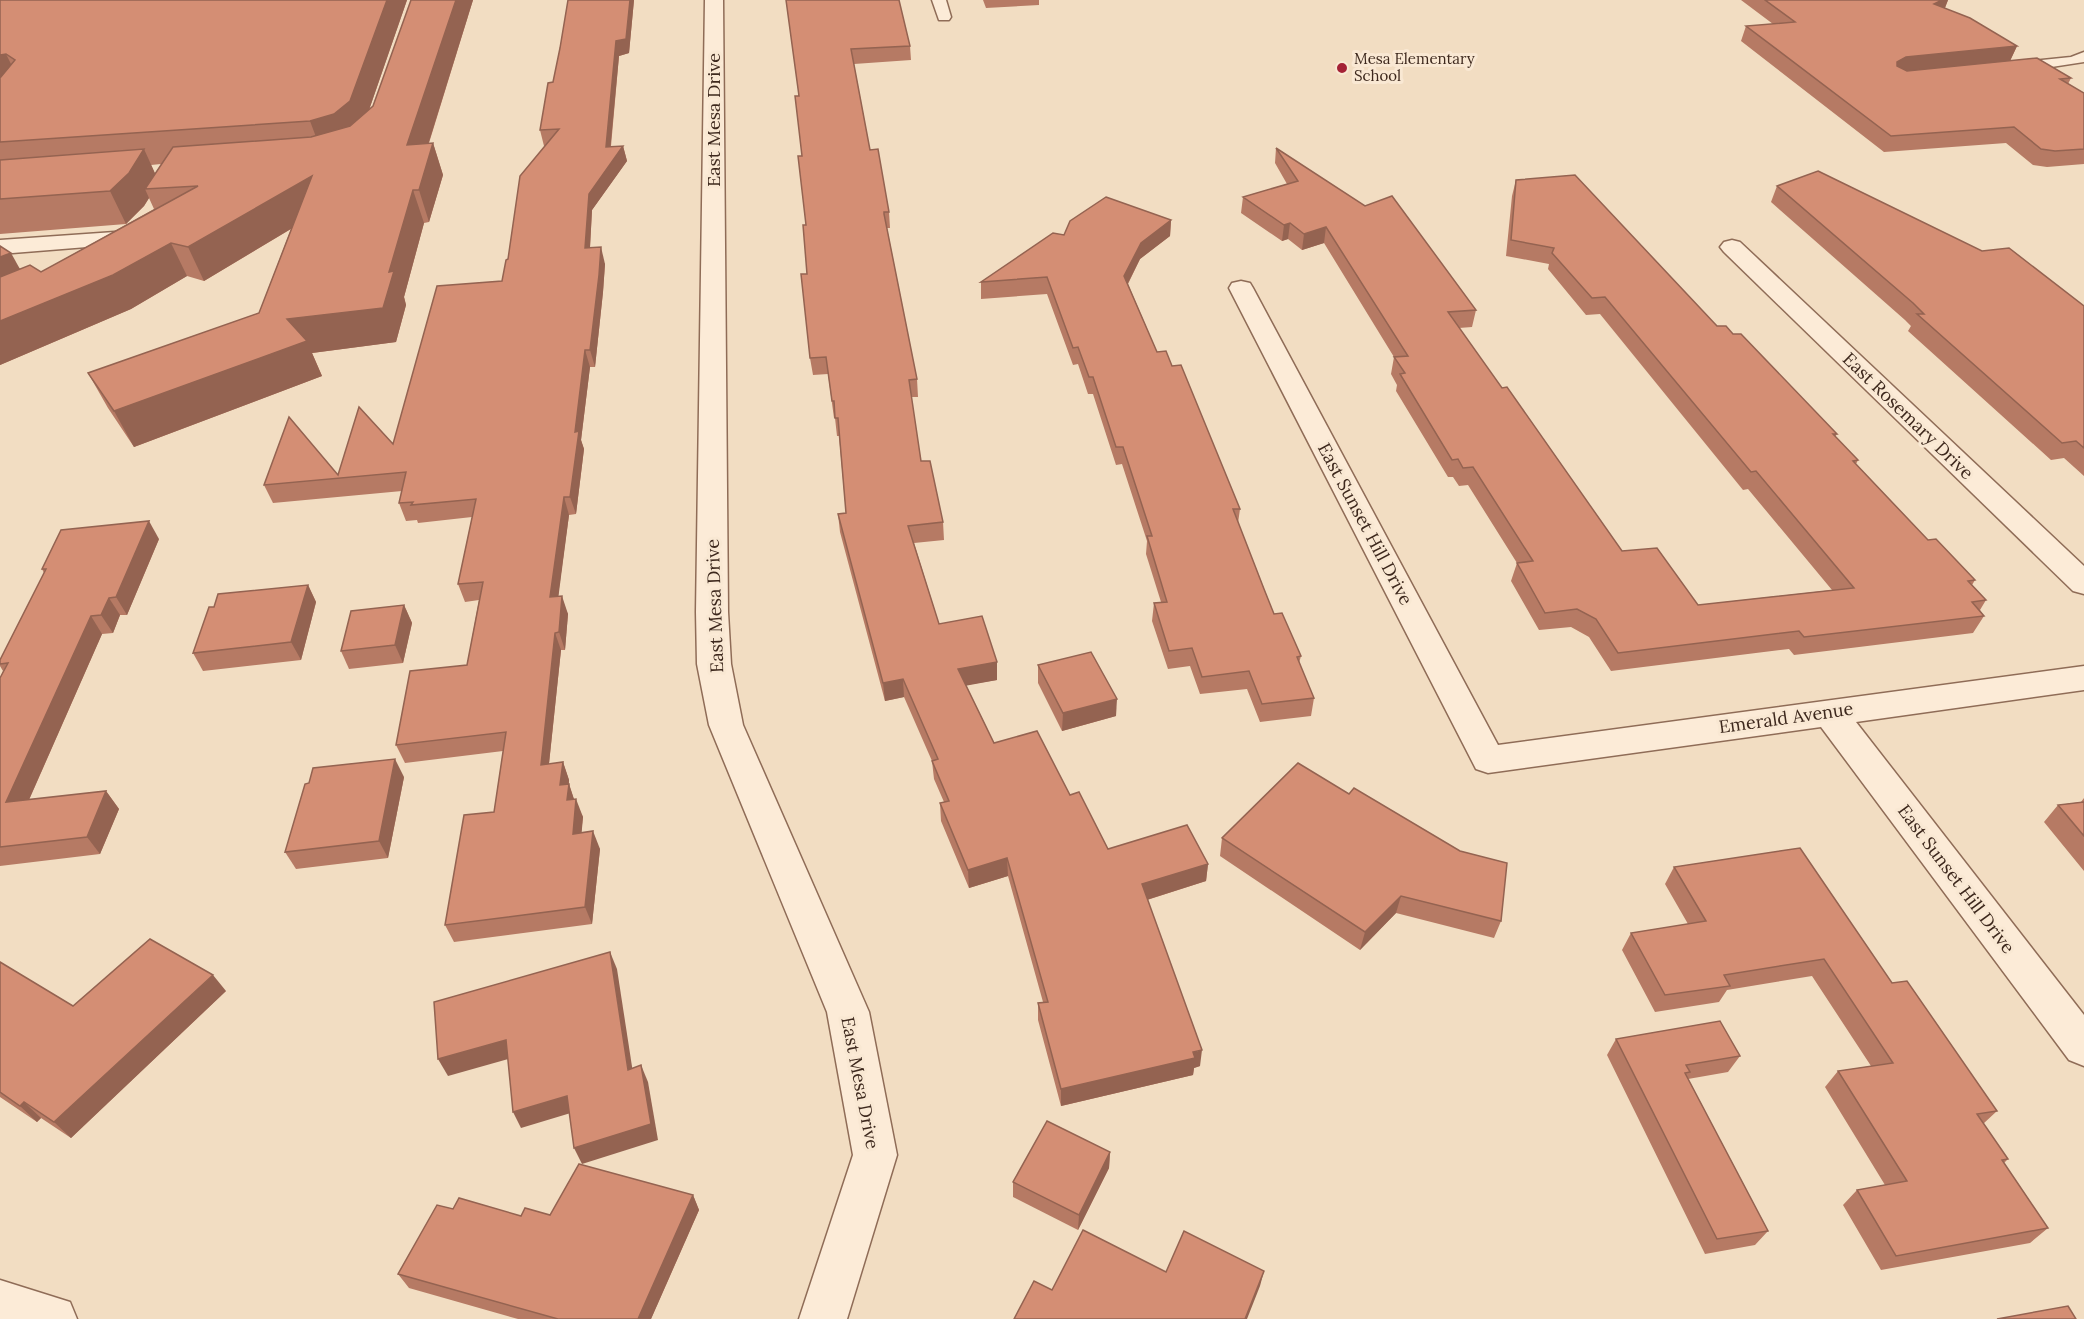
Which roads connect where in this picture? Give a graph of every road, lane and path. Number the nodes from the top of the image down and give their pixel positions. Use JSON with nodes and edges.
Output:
{"nodes":[{"id":1,"x":714,"y":0,"type":"edge"},
{"id":2,"x":939,"y":0,"type":"edge"},
{"id":3,"x":944,"y":18,"type":"dead end"},
{"id":4,"x":2084,"y":57,"type":"edge"},
{"id":5,"x":1993,"y":70,"type":"edge"},
{"id":6,"x":0,"y":247,"type":"edge"},
{"id":7,"x":1732,"y":247,"type":"dead end"},
{"id":8,"x":100,"y":264,"type":"edge"},
{"id":9,"x":1241,"y":288,"type":"dead end"},
{"id":10,"x":2084,"y":584,"type":"edge"},
{"id":11,"x":2084,"y":678,"type":"edge"},
{"id":12,"x":1829,"y":712,"type":"junction"},
{"id":13,"x":1488,"y":760,"type":"joint"},
{"id":14,"x":2084,"y":1047,"type":"edge"},
{"id":15,"x":0,"y":1304,"type":"edge"},
{"id":16,"x":53,"y":1319,"type":"edge"},
{"id":17,"x":823,"y":1319,"type":"edge"}],
"edges":[{"from":1,"to":17,"type":"street","name":"East Mesa Drive"},
{"from":2,"to":3,"type":"lane"},
{"from":4,"to":5,"type":"lane"},
{"from":6,"to":8,"type":"street"},
{"from":7,"to":10,"type":"street","name":"East Rosemary Drive"},
{"from":9,"to":13,"type":"street","name":"East Sunset Hill Drive"},
{"from":11,"to":12,"type":"street","name":"Emerald Avenue"},
{"from":12,"to":13,"type":"street","name":"Emerald Avenue"},
{"from":12,"to":14,"type":"street","name":"East Sunset Hill Drive"},
{"from":15,"to":16,"type":"street"}]}
